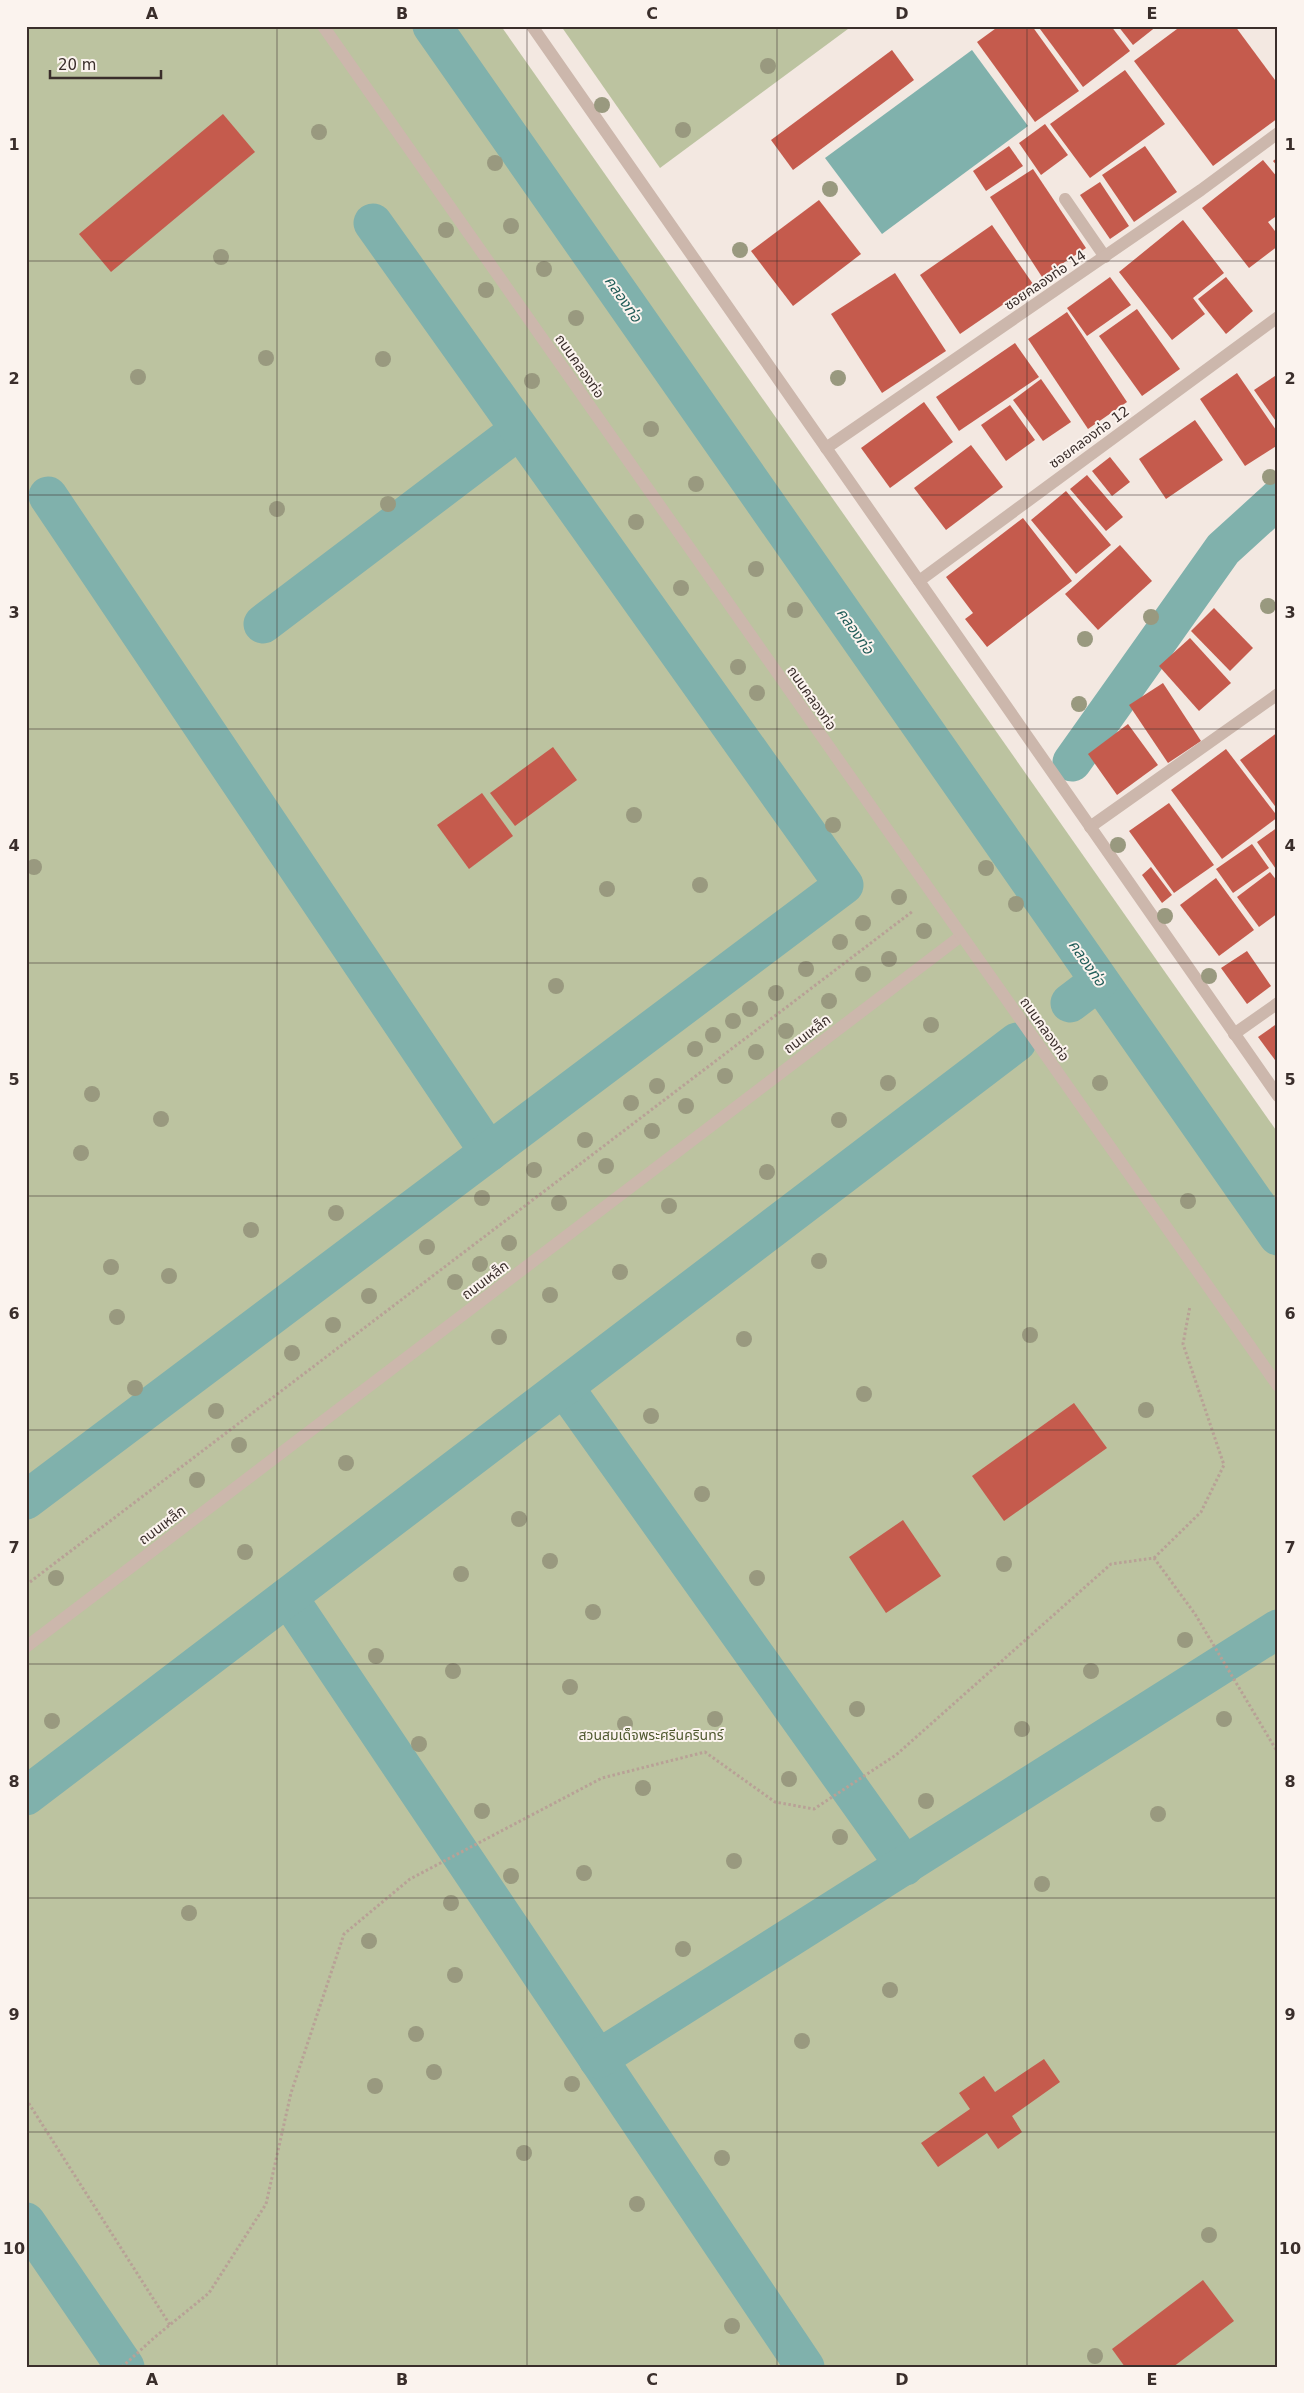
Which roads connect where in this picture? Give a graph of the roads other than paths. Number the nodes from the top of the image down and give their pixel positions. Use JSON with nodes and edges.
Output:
{"nodes":[{"id":1,"x":323,"y":26,"type":"edge"},
{"id":2,"x":532,"y":26,"type":"edge"},
{"id":3,"x":1278,"y":133,"type":"edge"},
{"id":4,"x":1065,"y":199,"type":"dead end"},
{"id":5,"x":1105,"y":257,"type":"junction"},
{"id":6,"x":1278,"y":317,"type":"edge"},
{"id":7,"x":826,"y":448,"type":"junction"},
{"id":8,"x":919,"y":581,"type":"junction"},
{"id":9,"x":1278,"y":694,"type":"edge"},
{"id":10,"x":1090,"y":827,"type":"junction"},
{"id":11,"x":961,"y":936,"type":"junction"},
{"id":12,"x":1278,"y":1003,"type":"edge"},
{"id":13,"x":1234,"y":1034,"type":"junction"},
{"id":14,"x":1278,"y":1096,"type":"edge"},
{"id":15,"x":1278,"y":1386,"type":"edge"},
{"id":16,"x":26,"y":1647,"type":"edge"}],
"edges":[{"from":1,"to":11,"type":"street","name":"ถนนคลองท่อ"},
{"from":2,"to":7,"type":"street"},
{"from":3,"to":5,"type":"street","name":"ซอยคลองท่อ 14"},
{"from":4,"to":5,"type":"street"},
{"from":5,"to":7,"type":"street","name":"ซอยคลองท่อ 14"},
{"from":6,"to":8,"type":"street","name":"ซอยคลองท่อ 12"},
{"from":7,"to":8,"type":"street"},
{"from":8,"to":10,"type":"street"},
{"from":9,"to":10,"type":"street"},
{"from":10,"to":13,"type":"street"},
{"from":11,"to":15,"type":"street","name":"ถนนคลองท่อ"},
{"from":11,"to":16,"type":"street","name":"ถนนเหล็ก"},
{"from":12,"to":13,"type":"street"},
{"from":13,"to":14,"type":"street"}]}
